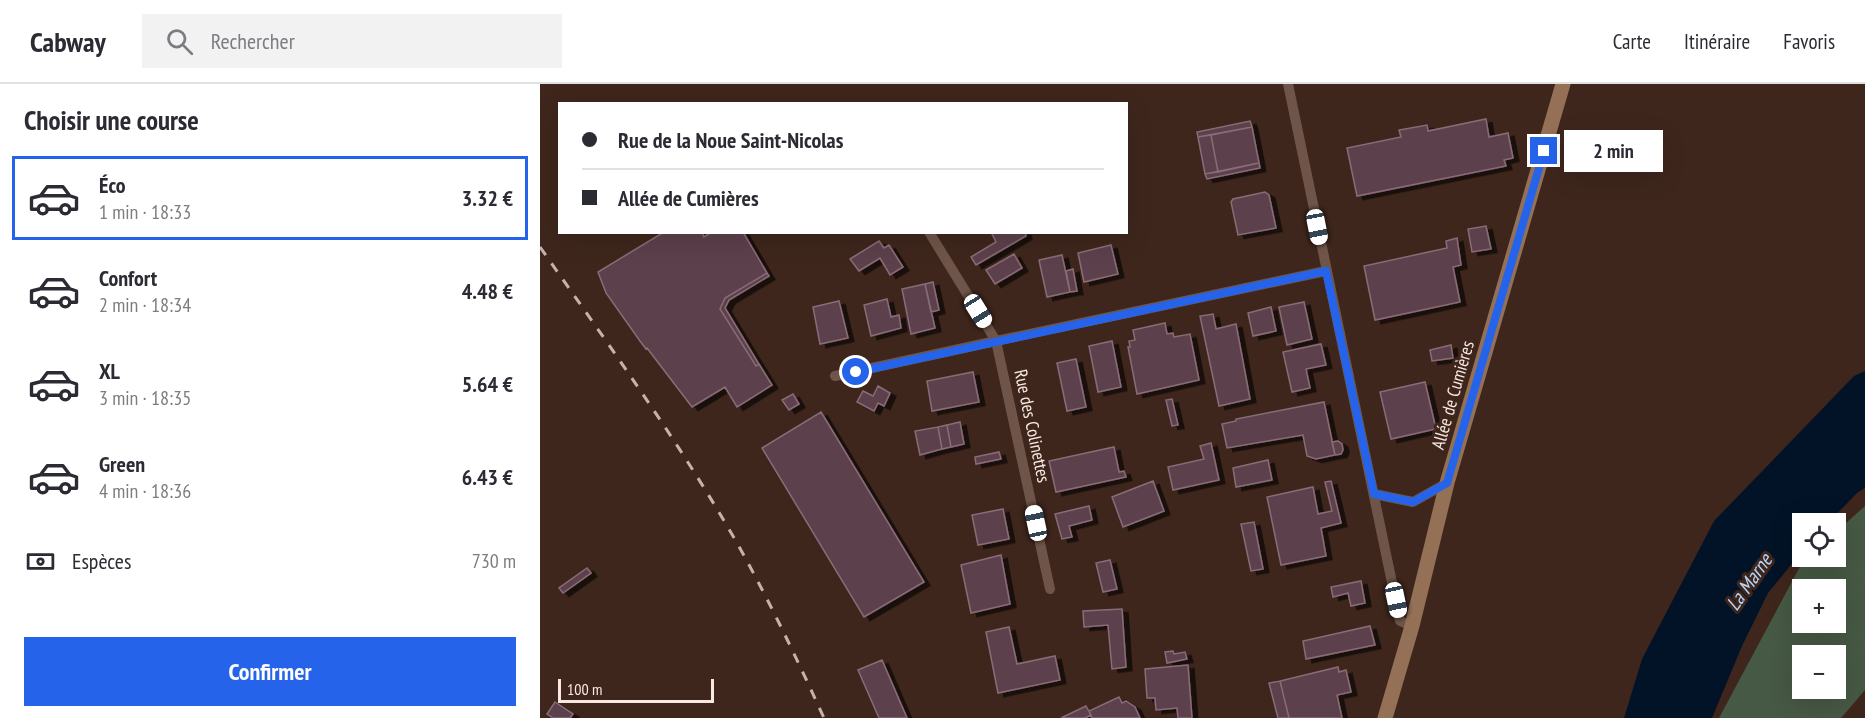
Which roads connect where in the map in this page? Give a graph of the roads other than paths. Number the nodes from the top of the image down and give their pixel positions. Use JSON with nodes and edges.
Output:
{"nodes":[{"id":1,"x":1288,"y":84,"type":"edge"},
{"id":2,"x":1563,"y":84,"type":"edge"},
{"id":3,"x":930,"y":234,"type":"edge"},
{"id":4,"x":1326,"y":271,"type":"junction"},
{"id":5,"x":996,"y":341,"type":"junction"},
{"id":6,"x":835,"y":376,"type":"dead end"},
{"id":7,"x":1447,"y":483,"type":"junction"},
{"id":8,"x":1374,"y":494,"type":"junction"},
{"id":9,"x":1050,"y":589,"type":"dead end"},
{"id":10,"x":1412,"y":626,"type":"junction"},
{"id":11,"x":1385,"y":718,"type":"edge"}],
"edges":[{"from":1,"to":4,"type":"street"},
{"from":2,"to":7,"type":"main road","name":"Allée de Cumières"},
{"from":3,"to":5,"type":"street","name":"Rue des Colinettes"},
{"from":4,"to":5,"type":"street"},
{"from":4,"to":8,"type":"street"},
{"from":5,"to":6,"type":"street"},
{"from":5,"to":9,"type":"street","name":"Rue des Colinettes"},
{"from":7,"to":8,"type":"street"},
{"from":7,"to":10,"type":"main road","name":"Allée de Cumières"},
{"from":8,"to":10,"type":"street"},
{"from":10,"to":11,"type":"main road","name":"Allée de Cumières"}]}
